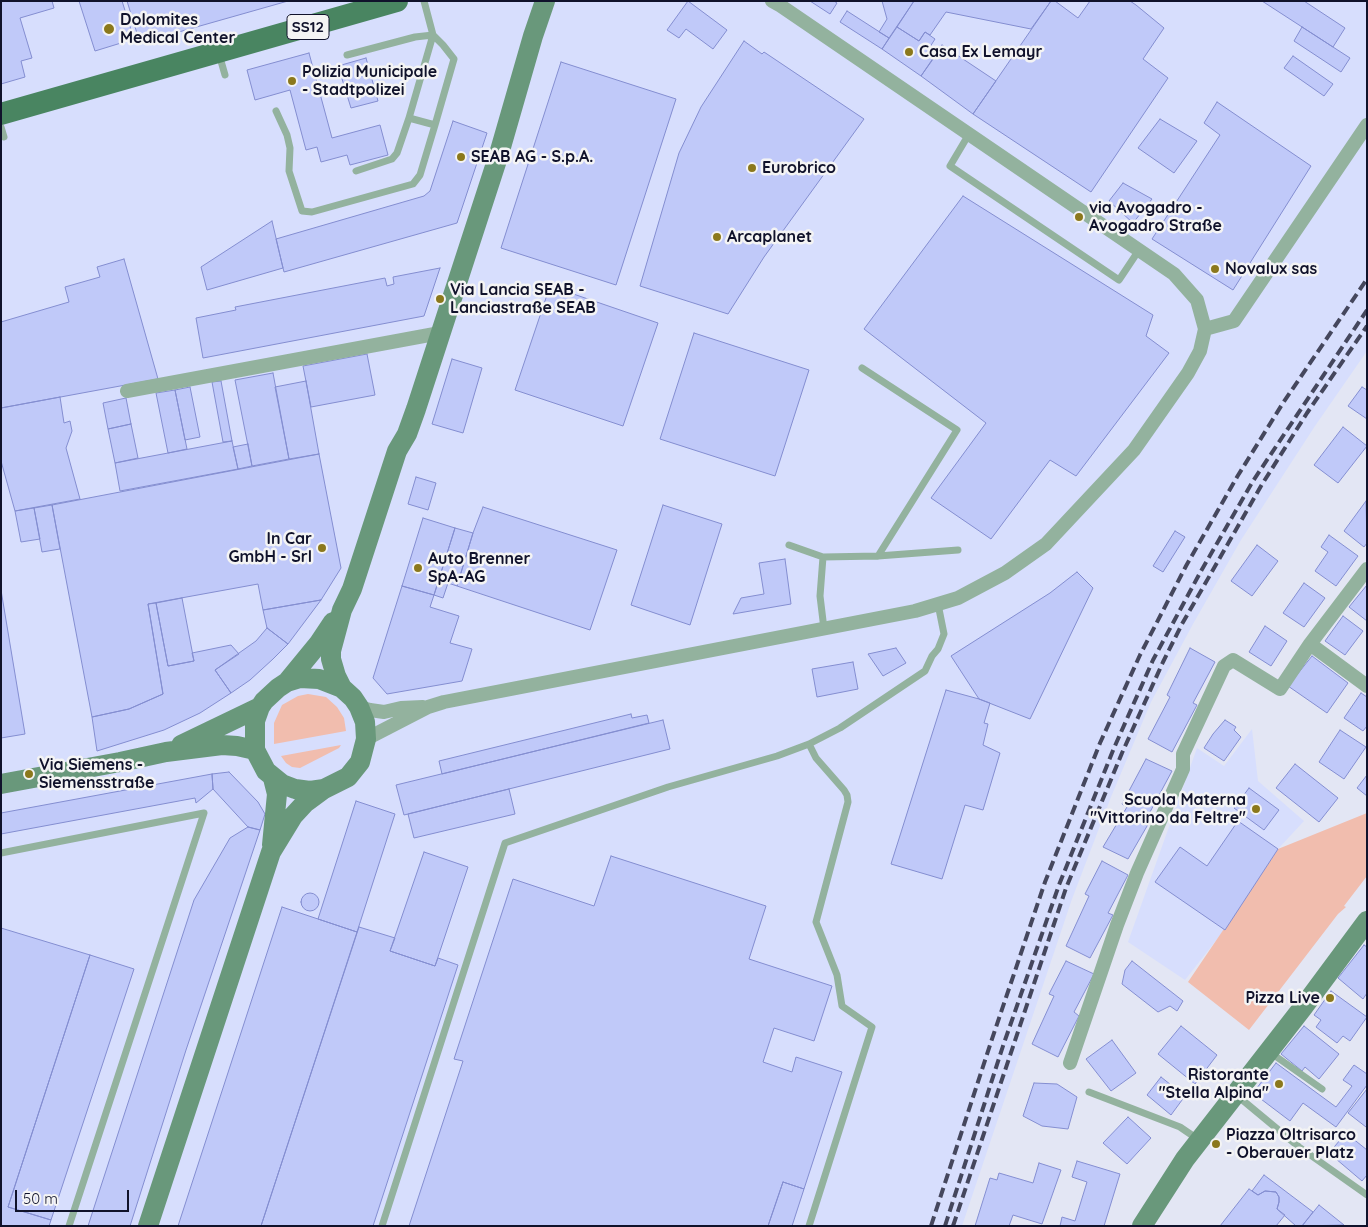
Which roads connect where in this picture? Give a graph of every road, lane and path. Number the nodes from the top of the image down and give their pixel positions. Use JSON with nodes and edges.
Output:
{"nodes":[{"id":1,"x":397,"y":1,"type":"edge"},
{"id":2,"x":424,"y":1,"type":"edge"},
{"id":3,"x":776,"y":2,"type":"edge"},
{"id":4,"x":542,"y":3,"type":"edge"},
{"id":5,"x":433,"y":35,"type":"junction"},
{"id":6,"x":218,"y":52,"type":"junction"},
{"id":7,"x":347,"y":55,"type":"dead end"},
{"id":8,"x":225,"y":75,"type":"dead end"},
{"id":9,"x":276,"y":111,"type":"dead end"},
{"id":10,"x":1,"y":114,"type":"edge"},
{"id":11,"x":409,"y":118,"type":"junction"},
{"id":12,"x":435,"y":125,"type":"junction"},
{"id":13,"x":1367,"y":125,"type":"edge"},
{"id":14,"x":1,"y":127,"type":"edge"},
{"id":15,"x":969,"y":134,"type":"junction"},
{"id":16,"x":4,"y":137,"type":"dead end"},
{"id":17,"x":356,"y":171,"type":"dead end"},
{"id":18,"x":1139,"y":250,"type":"junction"},
{"id":19,"x":1205,"y":329,"type":"junction"},
{"id":20,"x":440,"y":333,"type":"junction"},
{"id":21,"x":862,"y":368,"type":"dead end"},
{"id":22,"x":127,"y":391,"type":"dead end"},
{"id":23,"x":789,"y":545,"type":"dead end"},
{"id":24,"x":958,"y":550,"type":"dead end"},
{"id":25,"x":878,"y":556,"type":"junction"},
{"id":26,"x":823,"y":557,"type":"junction"},
{"id":27,"x":1367,"y":569,"type":"edge"},
{"id":28,"x":938,"y":604,"type":"junction"},
{"id":29,"x":342,"y":610,"type":"junction"},
{"id":30,"x":824,"y":629,"type":"junction"},
{"id":31,"x":1310,"y":644,"type":"junction"},
{"id":32,"x":287,"y":682,"type":"junction"},
{"id":33,"x":1367,"y":686,"type":"edge"},
{"id":34,"x":342,"y":688,"type":"junction"},
{"id":35,"x":260,"y":707,"type":"junction"},
{"id":36,"x":359,"y":707,"type":"junction"},
{"id":37,"x":428,"y":707,"type":"junction"},
{"id":38,"x":366,"y":739,"type":"junction"},
{"id":39,"x":809,"y":744,"type":"junction"},
{"id":40,"x":255,"y":750,"type":"junction"},
{"id":41,"x":166,"y":752,"type":"junction"},
{"id":42,"x":273,"y":778,"type":"junction"},
{"id":43,"x":1,"y":784,"type":"edge"},
{"id":44,"x":324,"y":790,"type":"junction"},
{"id":45,"x":271,"y":852,"type":"junction"},
{"id":46,"x":1,"y":853,"type":"edge"},
{"id":47,"x":1365,"y":927,"type":"edge"},
{"id":48,"x":1268,"y":1051,"type":"junction"},
{"id":49,"x":1070,"y":1063,"type":"dead end"},
{"id":50,"x":1322,"y":1089,"type":"dead end"},
{"id":51,"x":1088,"y":1092,"type":"dead end"},
{"id":52,"x":1234,"y":1095,"type":"junction"},
{"id":53,"x":1199,"y":1140,"type":"junction"},
{"id":54,"x":1367,"y":1194,"type":"edge"},
{"id":55,"x":69,"y":1226,"type":"edge"},
{"id":56,"x":148,"y":1226,"type":"edge"},
{"id":57,"x":382,"y":1226,"type":"edge"},
{"id":58,"x":810,"y":1226,"type":"edge"},
{"id":59,"x":1142,"y":1226,"type":"edge"}],
"edges":[{"from":1,"to":6,"type":"main road","number":"SS12"},
{"from":2,"to":5,"type":"lane"},
{"from":3,"to":15,"type":"street"},
{"from":4,"to":20,"type":"main road"},
{"from":5,"to":7,"type":"lane"},
{"from":5,"to":11,"type":"lane"},
{"from":5,"to":12,"type":"lane"},
{"from":6,"to":8,"type":"lane"},
{"from":6,"to":10,"type":"main road"},
{"from":9,"to":12,"type":"lane"},
{"from":11,"to":12,"type":"lane"},
{"from":11,"to":17,"type":"lane"},
{"from":13,"to":19,"type":"street"},
{"from":14,"to":16,"type":"lane"},
{"from":15,"to":18,"type":"street"},
{"from":15,"to":18,"type":"lane"},
{"from":18,"to":19,"type":"street"},
{"from":19,"to":28,"type":"street"},
{"from":20,"to":22,"type":"street"},
{"from":20,"to":29,"type":"main road"},
{"from":21,"to":25,"type":"lane"},
{"from":23,"to":26,"type":"lane"},
{"from":24,"to":25,"type":"lane"},
{"from":25,"to":26,"type":"lane"},
{"from":26,"to":30,"type":"lane"},
{"from":27,"to":31,"type":"street"},
{"from":28,"to":30,"type":"street"},
{"from":28,"to":39,"type":"lane"},
{"from":29,"to":32,"type":"main road"},
{"from":29,"to":34,"type":"main road"},
{"from":30,"to":37,"type":"street"},
{"from":31,"to":33,"type":"street"},
{"from":31,"to":49,"type":"street"},
{"from":32,"to":34,"type":"main road"},
{"from":32,"to":35,"type":"main road"},
{"from":34,"to":36,"type":"main road"},
{"from":35,"to":40,"type":"main road"},
{"from":35,"to":41,"type":"main road"},
{"from":36,"to":37,"type":"street"},
{"from":36,"to":38,"type":"main road"},
{"from":37,"to":38,"type":"street"},
{"from":38,"to":44,"type":"main road"},
{"from":39,"to":57,"type":"lane"},
{"from":39,"to":58,"type":"lane"},
{"from":40,"to":41,"type":"main road"},
{"from":40,"to":42,"type":"main road"},
{"from":41,"to":43,"type":"main road"},
{"from":42,"to":44,"type":"main road"},
{"from":42,"to":45,"type":"main road"},
{"from":44,"to":45,"type":"main road"},
{"from":45,"to":56,"type":"main road"},
{"from":46,"to":55,"type":"lane"},
{"from":47,"to":48,"type":"main road"},
{"from":48,"to":50,"type":"lane"},
{"from":48,"to":52,"type":"main road"},
{"from":51,"to":53,"type":"lane"},
{"from":52,"to":53,"type":"main road"},
{"from":52,"to":54,"type":"lane"},
{"from":53,"to":59,"type":"main road"}]}
